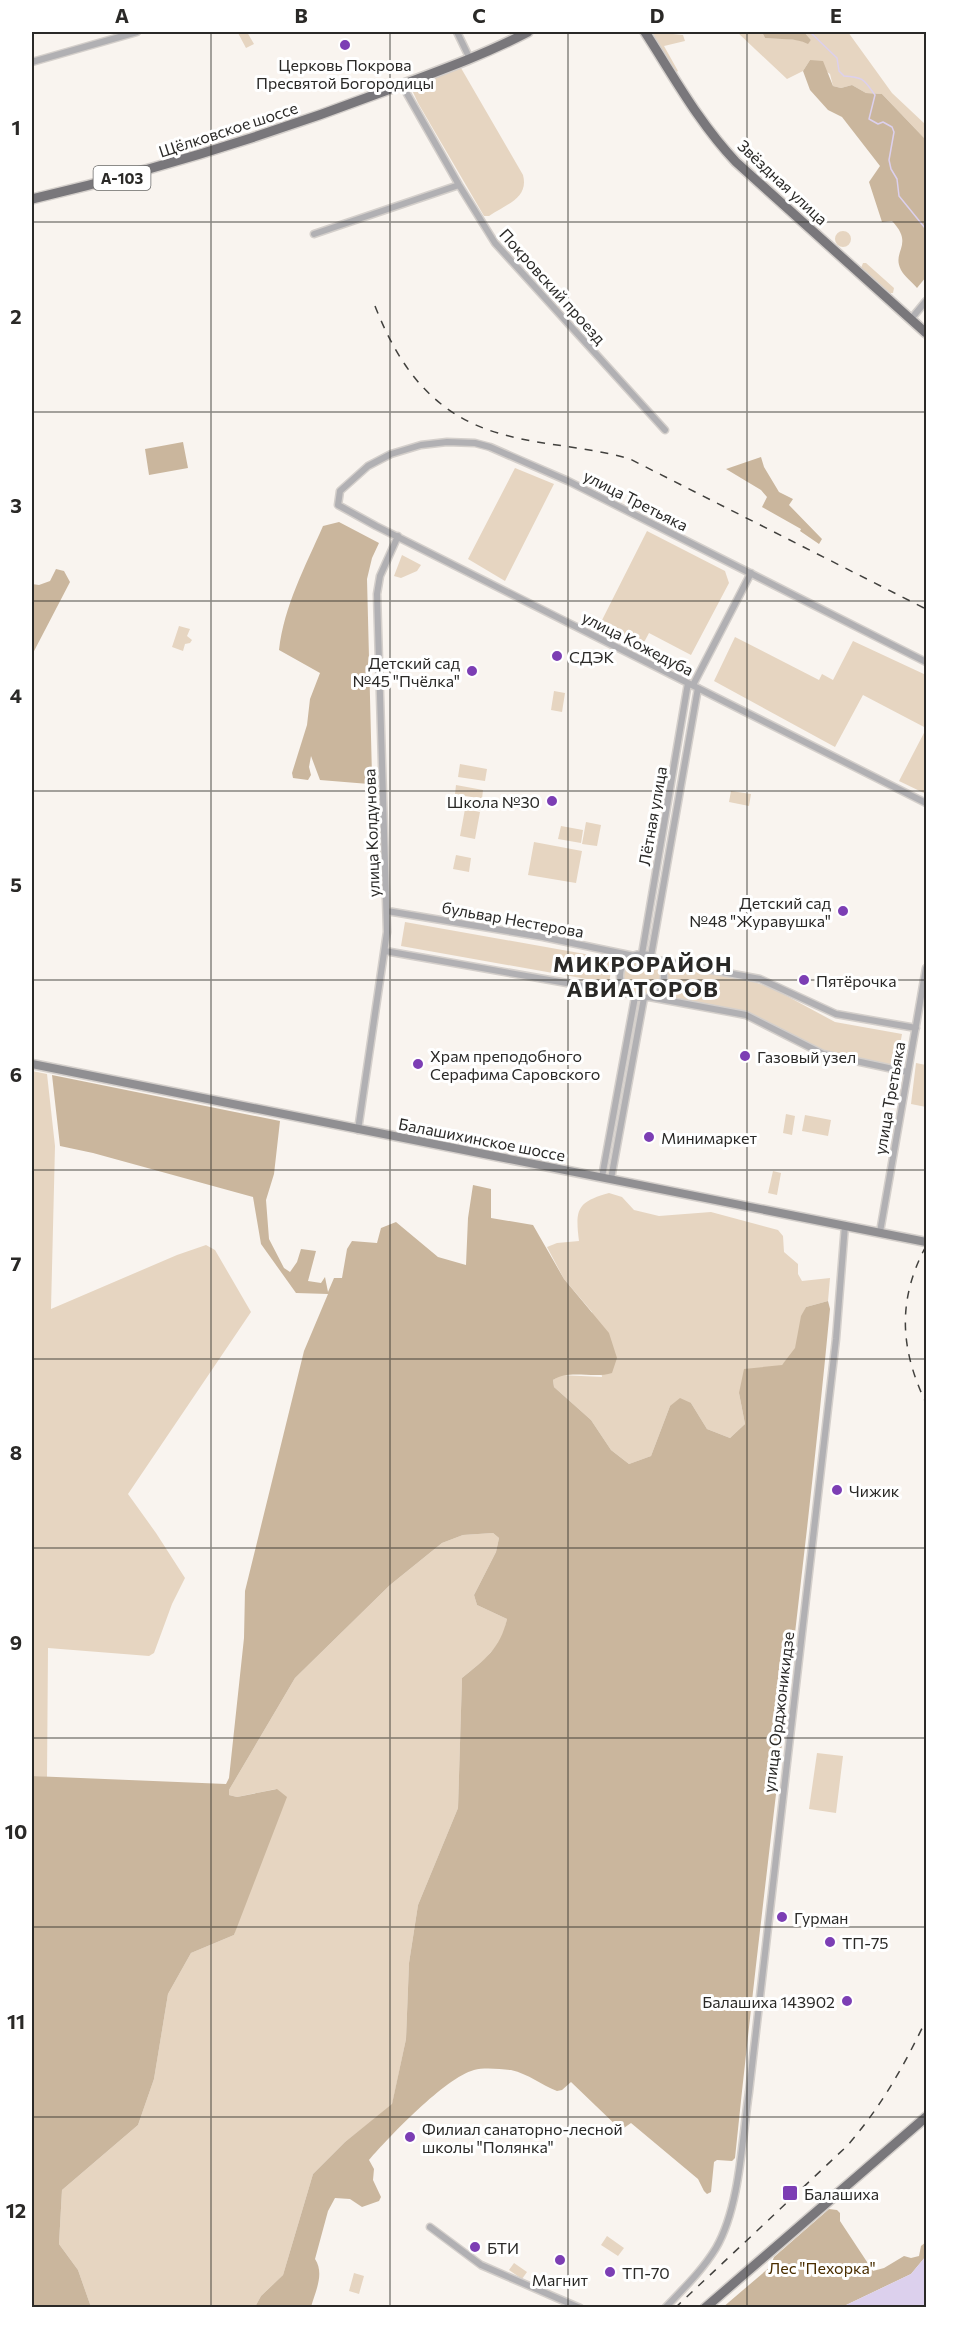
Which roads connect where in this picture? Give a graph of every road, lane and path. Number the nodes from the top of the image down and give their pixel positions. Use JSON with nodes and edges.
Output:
{"nodes":[{"id":1,"x":137,"y":32,"type":"edge"},
{"id":2,"x":457,"y":32,"type":"edge"},
{"id":3,"x":528,"y":32,"type":"edge"},
{"id":4,"x":645,"y":32,"type":"edge"},
{"id":5,"x":470,"y":59,"type":"junction"},
{"id":6,"x":32,"y":62,"type":"edge"},
{"id":7,"x":402,"y":85,"type":"junction"},
{"id":8,"x":459,"y":185,"type":"junction"},
{"id":9,"x":32,"y":200,"type":"edge"},
{"id":10,"x":314,"y":234,"type":"dead end"},
{"id":11,"x":927,"y":301,"type":"edge"},
{"id":12,"x":911,"y":319,"type":"junction"},
{"id":13,"x":927,"y":333,"type":"edge"},
{"id":14,"x":665,"y":430,"type":"dead end"},
{"id":15,"x":338,"y":505,"type":"joint"},
{"id":16,"x":398,"y":536,"type":"junction"},
{"id":17,"x":751,"y":573,"type":"junction"},
{"id":18,"x":927,"y":662,"type":"edge"},
{"id":19,"x":693,"y":685,"type":"junction"},
{"id":20,"x":927,"y":803,"type":"edge"},
{"id":21,"x":387,"y":911,"type":"junction"},
{"id":22,"x":385,"y":951,"type":"junction"},
{"id":23,"x":642,"y":954,"type":"junction"},
{"id":24,"x":634,"y":956,"type":"junction"},
{"id":25,"x":654,"y":958,"type":"junction"},
{"id":26,"x":927,"y":968,"type":"edge"},
{"id":27,"x":632,"y":995,"type":"junction"},
{"id":28,"x":646,"y":997,"type":"junction"},
{"id":29,"x":916,"y":1028,"type":"junction"},
{"id":30,"x":32,"y":1064,"type":"edge"},
{"id":31,"x":908,"y":1072,"type":"junction"},
{"id":32,"x":358,"y":1130,"type":"junction"},
{"id":33,"x":607,"y":1178,"type":"junction"},
{"id":34,"x":844,"y":1225,"type":"junction"},
{"id":35,"x":879,"y":1232,"type":"junction"},
{"id":36,"x":927,"y":1242,"type":"edge"},
{"id":37,"x":927,"y":2117,"type":"edge"},
{"id":38,"x":430,"y":2228,"type":"dead end"},
{"id":39,"x":580,"y":2307,"type":"edge"},
{"id":40,"x":665,"y":2307,"type":"edge"},
{"id":41,"x":705,"y":2307,"type":"edge"}],
"edges":[{"from":1,"to":6,"type":"street"},
{"from":2,"to":5,"type":"street"},
{"from":3,"to":5,"type":"main road","name":"Щёлковское шоссе","number":"А-103"},
{"from":4,"to":12,"type":"main road","name":"Звёздная улица"},
{"from":5,"to":7,"type":"main road","name":"Щёлковское шоссе","number":"А-103"},
{"from":7,"to":8,"type":"street","name":"Покровский проезд"},
{"from":7,"to":9,"type":"main road","name":"Щёлковское шоссе","number":"А-103"},
{"from":8,"to":10,"type":"street"},
{"from":8,"to":14,"type":"street","name":"Покровский проезд"},
{"from":11,"to":12,"type":"street"},
{"from":12,"to":13,"type":"main road","name":"Звёздная улица"},
{"from":15,"to":16,"type":"street","name":"улица Кожедуба"},
{"from":15,"to":17,"type":"street","name":"улица Третьяка"},
{"from":16,"to":19,"type":"street","name":"улица Кожедуба"},
{"from":16,"to":21,"type":"street","name":"улица Колдунова"},
{"from":17,"to":18,"type":"street","name":"улица Третьяка"},
{"from":17,"to":19,"type":"street","name":"Лётная улица"},
{"from":19,"to":20,"type":"street","name":"улица Кожедуба"},
{"from":19,"to":23,"type":"street","name":"Лётная улица"},
{"from":19,"to":25,"type":"street","name":"Лётная улица"},
{"from":21,"to":22,"type":"street","name":"улица Колдунова"},
{"from":21,"to":24,"type":"street","name":"бульвар Нестерова"},
{"from":22,"to":27,"type":"street"},
{"from":22,"to":32,"type":"street","name":"улица Колдунова"},
{"from":23,"to":24,"type":"street"},
{"from":23,"to":25,"type":"street"},
{"from":24,"to":27,"type":"street"},
{"from":25,"to":28,"type":"street"},
{"from":25,"to":29,"type":"street"},
{"from":26,"to":29,"type":"street","name":"улица Третьяка"},
{"from":27,"to":28,"type":"street"},
{"from":27,"to":33,"type":"street"},
{"from":28,"to":31,"type":"street"},
{"from":28,"to":33,"type":"street"},
{"from":29,"to":31,"type":"street","name":"улица Третьяка"},
{"from":30,"to":32,"type":"main road","name":"Балашихинское шоссе"},
{"from":31,"to":35,"type":"street","name":"улица Третьяка"},
{"from":32,"to":33,"type":"main road","name":"Балашихинское шоссе"},
{"from":33,"to":34,"type":"main road","name":"Балашихинское шоссе"},
{"from":34,"to":35,"type":"main road","name":"Балашихинское шоссе"},
{"from":34,"to":40,"type":"street","name":"улица Орджоникидзе"},
{"from":35,"to":36,"type":"main road","name":"Балашихинское шоссе"},
{"from":37,"to":41,"type":"main road"},
{"from":38,"to":39,"type":"street"}]}
